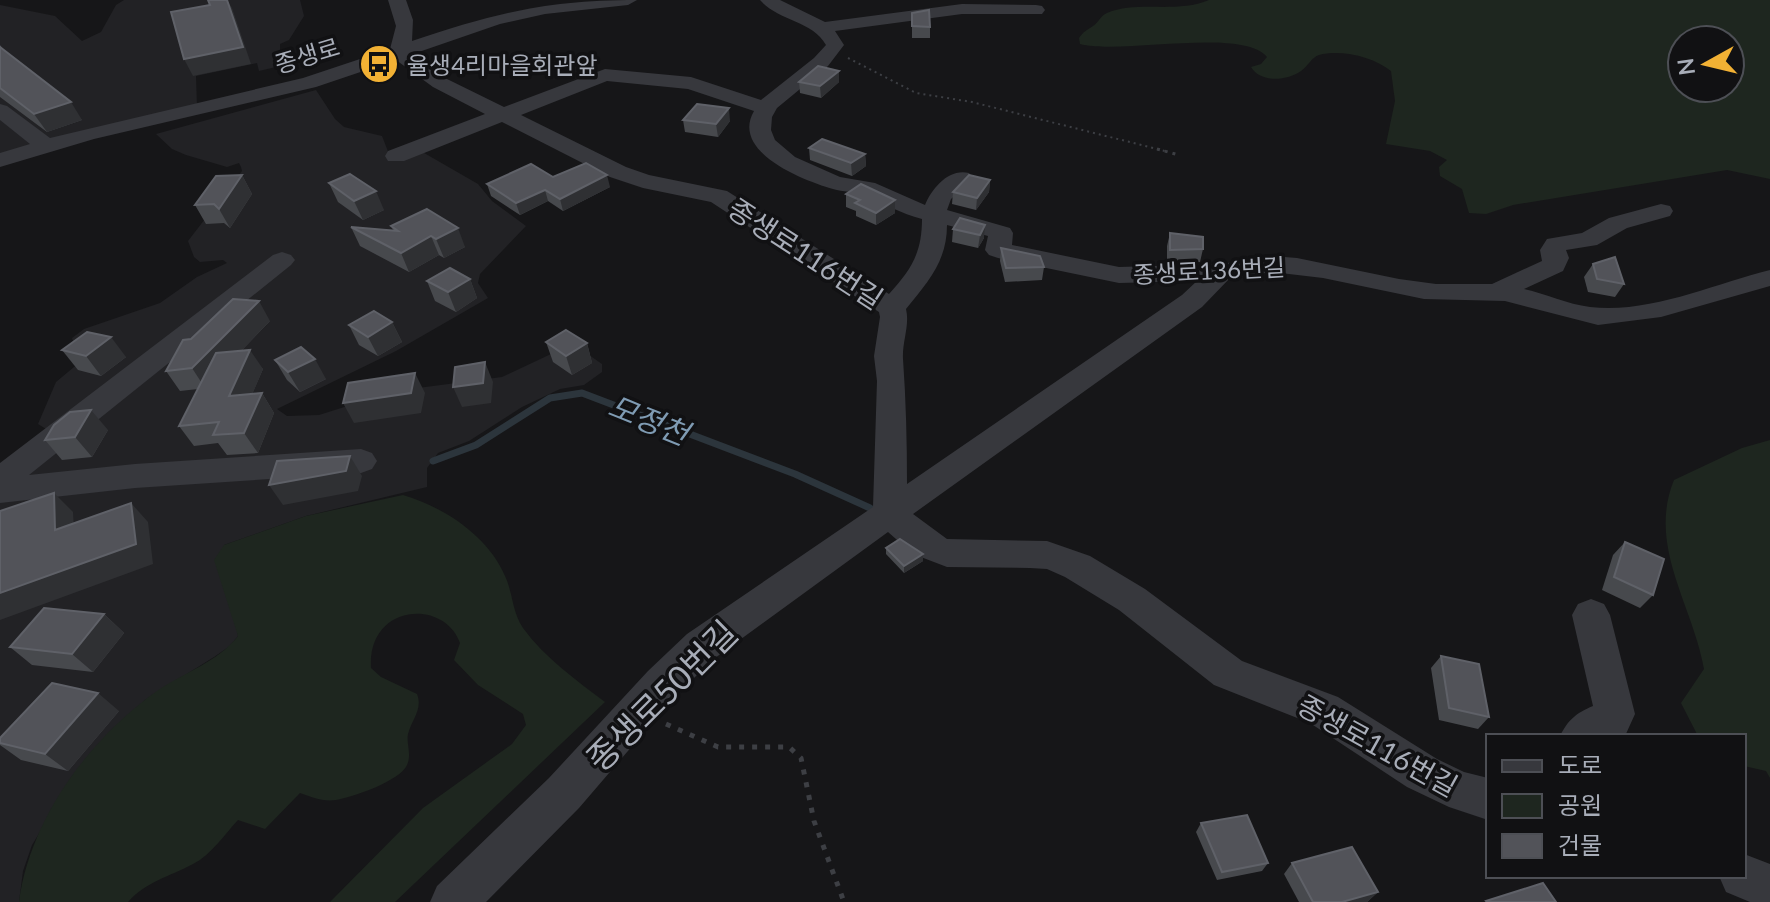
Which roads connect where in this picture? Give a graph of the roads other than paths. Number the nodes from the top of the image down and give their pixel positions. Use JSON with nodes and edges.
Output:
{"nodes":[{"id":1,"x":397,"y":0,"type":"edge"},
{"id":2,"x":628,"y":0,"type":"edge"},
{"id":3,"x":769,"y":0,"type":"edge"},
{"id":4,"x":1036,"y":10,"type":"dead end"},
{"id":5,"x":829,"y":37,"type":"junction"},
{"id":6,"x":398,"y":52,"type":"junction"},
{"id":7,"x":767,"y":109,"type":"junction"},
{"id":8,"x":0,"y":110,"type":"edge"},
{"id":9,"x":504,"y":115,"type":"junction"},
{"id":10,"x":46,"y":146,"type":"junction"},
{"id":11,"x":396,"y":156,"type":"dead end"},
{"id":12,"x":0,"y":160,"type":"edge"},
{"id":13,"x":961,"y":178,"type":"edge"},
{"id":14,"x":1661,"y":211,"type":"dead end"},
{"id":15,"x":932,"y":213,"type":"junction"},
{"id":16,"x":282,"y":260,"type":"dead end"},
{"id":17,"x":1221,"y":272,"type":"junction"},
{"id":18,"x":1770,"y":278,"type":"edge"},
{"id":19,"x":1496,"y":292,"type":"junction"},
{"id":20,"x":892,"y":308,"type":"junction"},
{"id":21,"x":361,"y":461,"type":"dead end"},
{"id":22,"x":0,"y":480,"type":"edge"},
{"id":23,"x":0,"y":491,"type":"edge"},
{"id":24,"x":890,"y":512,"type":"junction"},
{"id":25,"x":1591,"y":615,"type":"dead end"},
{"id":26,"x":1583,"y":734,"type":"edge"},
{"id":27,"x":1486,"y":799,"type":"edge"},
{"id":28,"x":453,"y":902,"type":"edge"}],
"edges":[{"from":1,"to":6,"type":"street"},
{"from":2,"to":6,"type":"street","name":"종생로"},
{"from":3,"to":5,"type":"street"},
{"from":4,"to":5,"type":"street"},
{"from":5,"to":7,"type":"street"},
{"from":6,"to":9,"type":"street","name":"종생로116번길"},
{"from":6,"to":10,"type":"street","name":"종생로"},
{"from":7,"to":9,"type":"street"},
{"from":7,"to":15,"type":"street","name":"종생로136번길"},
{"from":8,"to":10,"type":"street"},
{"from":9,"to":11,"type":"street"},
{"from":9,"to":20,"type":"street","name":"종생로116번길"},
{"from":10,"to":12,"type":"street","name":"종생로"},
{"from":13,"to":15,"type":"street"},
{"from":14,"to":19,"type":"street"},
{"from":15,"to":17,"type":"street","name":"종생로136번길"},
{"from":15,"to":20,"type":"street"},
{"from":16,"to":22,"type":"street"},
{"from":17,"to":19,"type":"street","name":"종생로136번길"},
{"from":17,"to":24,"type":"street","name":"종생로50번길"},
{"from":18,"to":19,"type":"street","name":"종생로136번길"},
{"from":20,"to":24,"type":"street","name":"종생로116번길"},
{"from":21,"to":23,"type":"street"},
{"from":24,"to":27,"type":"street","name":"종생로116번길"},
{"from":24,"to":28,"type":"street","name":"종생로50번길"},
{"from":25,"to":26,"type":"street"}]}
